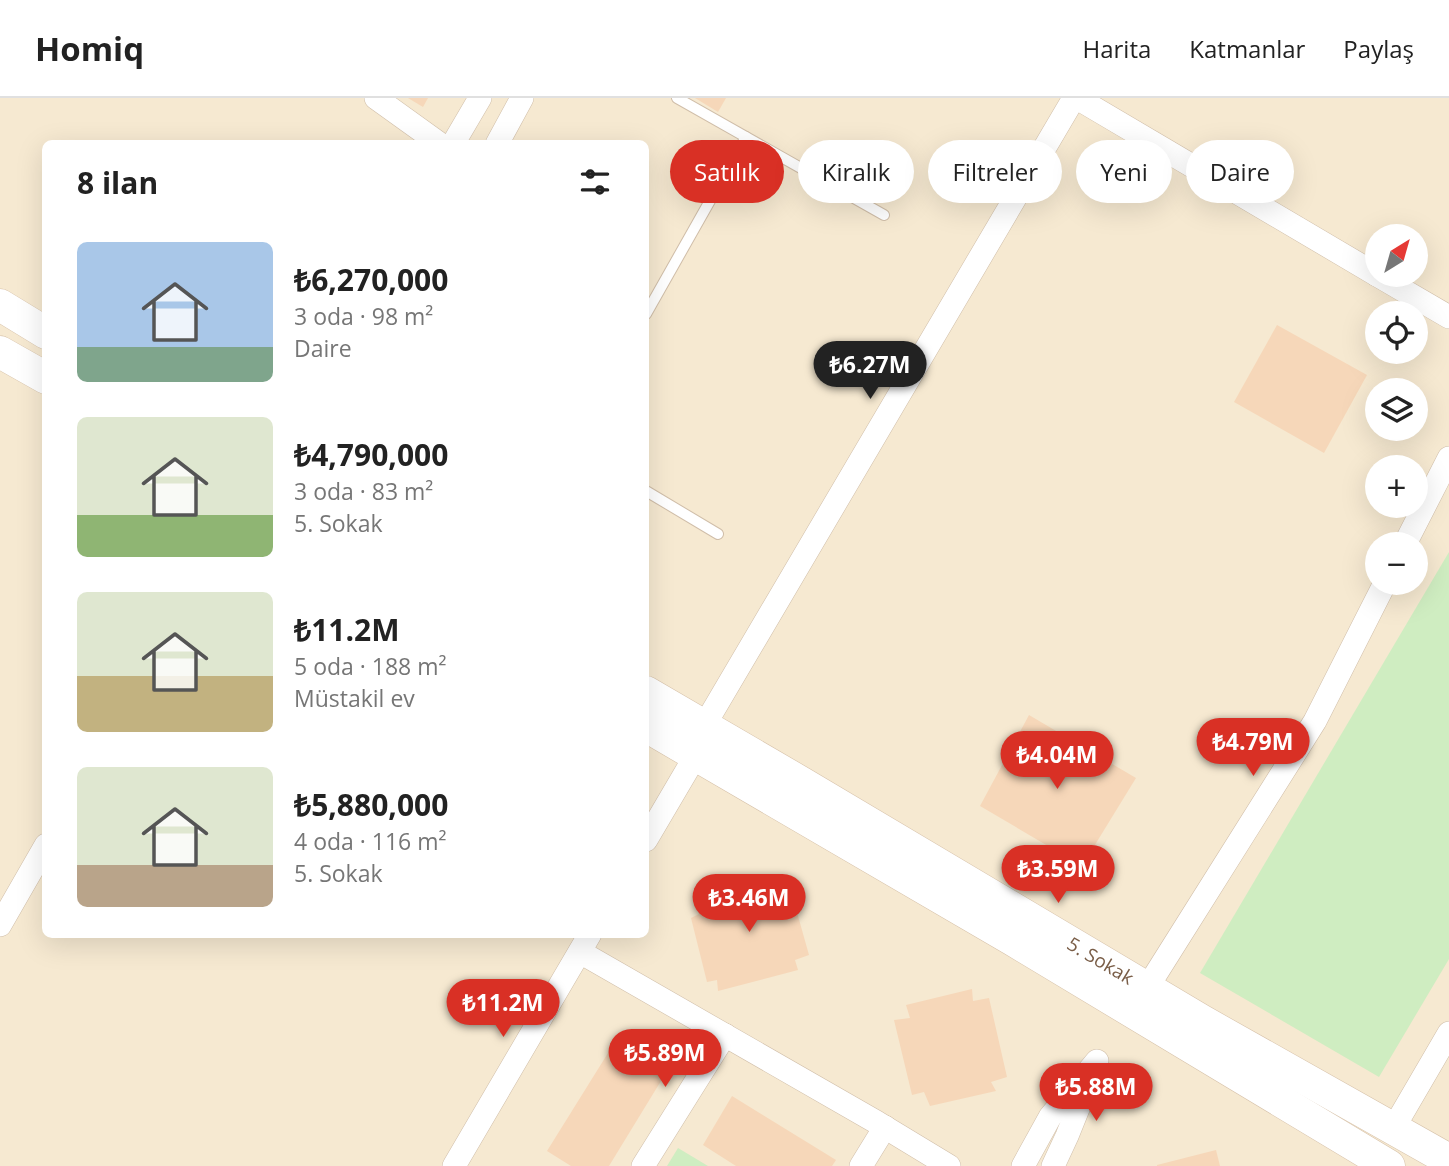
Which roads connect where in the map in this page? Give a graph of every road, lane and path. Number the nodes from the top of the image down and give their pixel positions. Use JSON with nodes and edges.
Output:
{"nodes":[{"id":1,"x":376,"y":98,"type":"edge"},
{"id":2,"x":480,"y":98,"type":"edge"},
{"id":3,"x":522,"y":98,"type":"edge"},
{"id":4,"x":677,"y":98,"type":"edge"},
{"id":5,"x":1075,"y":98,"type":"edge"},
{"id":6,"x":746,"y":137,"type":"junction"},
{"id":7,"x":434,"y":140,"type":"edge"},
{"id":8,"x":455,"y":140,"type":"edge"},
{"id":9,"x":499,"y":140,"type":"edge"},
{"id":10,"x":884,"y":215,"type":"dead end"},
{"id":11,"x":1365,"y":268,"type":"edge"},
{"id":12,"x":1398,"y":287,"type":"edge"},
{"id":13,"x":0,"y":305,"type":"edge"},
{"id":14,"x":649,"y":309,"type":"edge"},
{"id":15,"x":1449,"y":317,"type":"edge"},
{"id":16,"x":42,"y":331,"type":"edge"},
{"id":17,"x":0,"y":352,"type":"edge"},
{"id":18,"x":42,"y":376,"type":"edge"},
{"id":19,"x":1449,"y":458,"type":"edge"},
{"id":20,"x":649,"y":493,"type":"edge"},
{"id":21,"x":1411,"y":532,"type":"edge"},
{"id":22,"x":718,"y":534,"type":"dead end"},
{"id":23,"x":1379,"y":595,"type":"edge"},
{"id":24,"x":649,"y":695,"type":"edge"},
{"id":25,"x":649,"y":727,"type":"edge"},
{"id":26,"x":700,"y":741,"type":"junction"},
{"id":27,"x":649,"y":834,"type":"edge"},
{"id":28,"x":42,"y":852,"type":"edge"},
{"id":29,"x":0,"y":925,"type":"edge"},
{"id":30,"x":585,"y":943,"type":"edge"},
{"id":31,"x":1147,"y":988,"type":"junction"},
{"id":32,"x":1449,"y":1033,"type":"edge"},
{"id":33,"x":725,"y":1035,"type":"junction"},
{"id":34,"x":885,"y":1127,"type":"junction"},
{"id":35,"x":1394,"y":1129,"type":"junction"},
{"id":36,"x":1449,"y":1160,"type":"edge"},
{"id":37,"x":454,"y":1166,"type":"edge"},
{"id":38,"x":643,"y":1166,"type":"edge"},
{"id":39,"x":861,"y":1166,"type":"edge"},
{"id":40,"x":948,"y":1166,"type":"edge"},
{"id":41,"x":1023,"y":1166,"type":"edge"},
{"id":42,"x":1053,"y":1166,"type":"edge"},
{"id":43,"x":1389,"y":1166,"type":"edge"}],
"edges":[{"from":1,"to":7,"type":"street"},
{"from":2,"to":8,"type":"street"},
{"from":3,"to":9,"type":"street"},
{"from":4,"to":6,"type":"lane"},
{"from":5,"to":11,"type":"street"},
{"from":5,"to":26,"type":"street"},
{"from":6,"to":10,"type":"lane"},
{"from":6,"to":14,"type":"lane"},
{"from":12,"to":15,"type":"street"},
{"from":13,"to":16,"type":"street"},
{"from":17,"to":18,"type":"street"},
{"from":19,"to":21,"type":"street"},
{"from":20,"to":22,"type":"lane"},
{"from":23,"to":31,"type":"street"},
{"from":24,"to":26,"type":"street","name":"5. Sokak"},
{"from":25,"to":26,"type":"street","name":"5. Sokak"},
{"from":26,"to":27,"type":"street"},
{"from":26,"to":31,"type":"street","name":"5. Sokak"},
{"from":26,"to":43,"type":"street","name":"5. Sokak"},
{"from":28,"to":29,"type":"street"},
{"from":30,"to":33,"type":"street"},
{"from":30,"to":37,"type":"street"},
{"from":31,"to":35,"type":"street","name":"5. Sokak"},
{"from":32,"to":35,"type":"street"},
{"from":33,"to":34,"type":"street"},
{"from":33,"to":38,"type":"street"},
{"from":34,"to":39,"type":"street"},
{"from":34,"to":40,"type":"street"},
{"from":35,"to":36,"type":"street","name":"5. Sokak"},
{"from":41,"to":42,"type":"street"}]}
